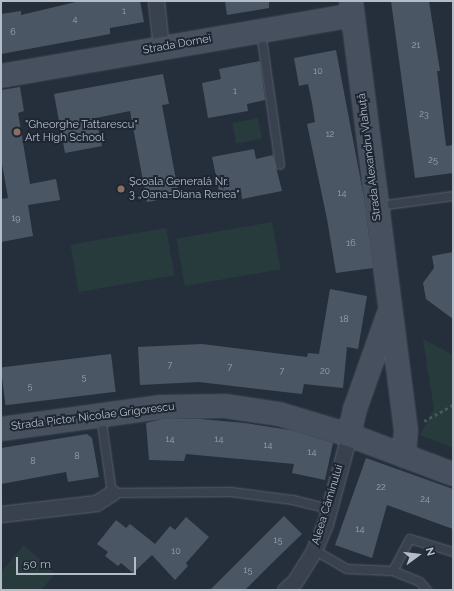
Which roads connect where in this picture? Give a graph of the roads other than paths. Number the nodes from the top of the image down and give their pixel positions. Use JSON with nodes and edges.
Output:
{"nodes":[{"id":1,"x":156,"y":1,"type":"edge"},
{"id":2,"x":352,"y":8,"type":"edge"},
{"id":3,"x":261,"y":30,"type":"junction"},
{"id":4,"x":161,"y":48,"type":"junction"},
{"id":5,"x":1,"y":76,"type":"edge"},
{"id":6,"x":280,"y":164,"type":"dead end"},
{"id":7,"x":453,"y":196,"type":"edge"},
{"id":8,"x":376,"y":206,"type":"junction"},
{"id":9,"x":389,"y":313,"type":"junction"},
{"id":10,"x":101,"y":416,"type":"junction"},
{"id":11,"x":1,"y":429,"type":"edge"},
{"id":12,"x":349,"y":435,"type":"junction"},
{"id":13,"x":404,"y":456,"type":"junction"},
{"id":14,"x":453,"y":474,"type":"edge"},
{"id":15,"x":112,"y":493,"type":"junction"},
{"id":16,"x":329,"y":509,"type":"junction"},
{"id":17,"x":1,"y":514,"type":"edge"},
{"id":18,"x":314,"y":550,"type":"junction"},
{"id":19,"x":453,"y":552,"type":"edge"},
{"id":20,"x":394,"y":571,"type":"junction"},
{"id":21,"x":285,"y":590,"type":"edge"},
{"id":22,"x":427,"y":590,"type":"edge"}],
"edges":[{"from":1,"to":4,"type":"street"},
{"from":2,"to":3,"type":"street","name":"Strada Dornei"},
{"from":2,"to":8,"type":"street","name":"Strada Alexandru Vlahuță"},
{"from":3,"to":4,"type":"street","name":"Strada Dornei"},
{"from":3,"to":6,"type":"lane"},
{"from":4,"to":5,"type":"street","name":"Strada Dornei"},
{"from":7,"to":8,"type":"lane"},
{"from":8,"to":9,"type":"street","name":"Strada Alexandru Vlahuță"},
{"from":9,"to":12,"type":"street","name":"Strada Alexandru Vlahuță"},
{"from":9,"to":13,"type":"street","name":"Strada Alexandru Vlahuță"},
{"from":10,"to":11,"type":"street","name":"Strada Pictor Nicolae Grigorescu"},
{"from":10,"to":12,"type":"street","name":"Strada Pictor Nicolae Grigorescu"},
{"from":10,"to":15,"type":"lane"},
{"from":12,"to":13,"type":"street"},
{"from":12,"to":16,"type":"street","name":"Aleea Căminului"},
{"from":13,"to":14,"type":"street"},
{"from":15,"to":16,"type":"lane"},
{"from":15,"to":17,"type":"street"},
{"from":16,"to":18,"type":"street","name":"Aleea Căminului"},
{"from":18,"to":20,"type":"lane"},
{"from":18,"to":21,"type":"street","name":"Aleea Căminului"},
{"from":19,"to":20,"type":"lane"},
{"from":20,"to":22,"type":"lane"}]}
